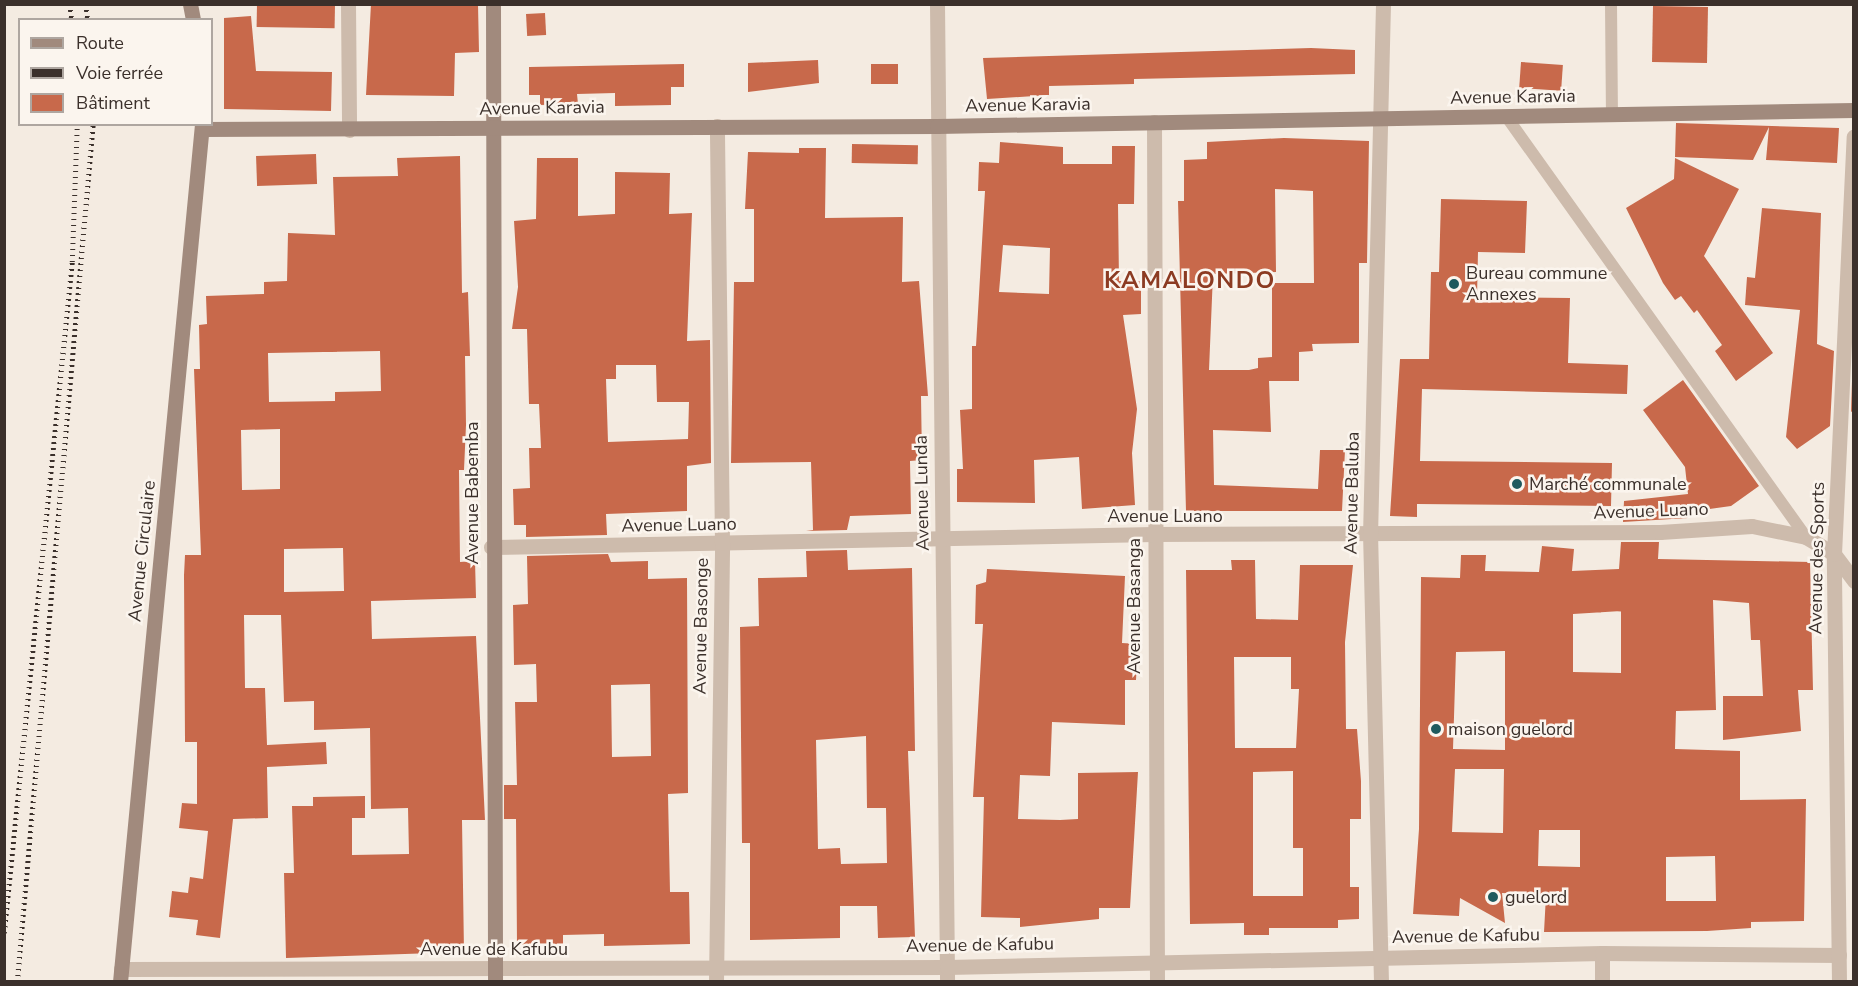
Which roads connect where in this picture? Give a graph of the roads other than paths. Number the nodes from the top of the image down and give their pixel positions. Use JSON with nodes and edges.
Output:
{"nodes":[{"id":1,"x":348,"y":4,"type":"edge"},
{"id":2,"x":493,"y":4,"type":"edge"},
{"id":3,"x":937,"y":4,"type":"edge"},
{"id":4,"x":1383,"y":4,"type":"edge"},
{"id":5,"x":1611,"y":4,"type":"edge"},
{"id":6,"x":1854,"y":110,"type":"edge"},
{"id":7,"x":1612,"y":114,"type":"junction"},
{"id":8,"x":1506,"y":116,"type":"junction"},
{"id":9,"x":1383,"y":118,"type":"junction"},
{"id":10,"x":1154,"y":123,"type":"junction"},
{"id":11,"x":717,"y":126,"type":"junction"},
{"id":12,"x":937,"y":126,"type":"junction"},
{"id":13,"x":202,"y":127,"type":"edge"},
{"id":14,"x":493,"y":128,"type":"junction"},
{"id":15,"x":349,"y":130,"type":"junction"},
{"id":16,"x":1854,"y":135,"type":"edge"},
{"id":17,"x":1154,"y":534,"type":"junction"},
{"id":18,"x":1370,"y":536,"type":"junction"},
{"id":19,"x":1806,"y":537,"type":"junction"},
{"id":20,"x":942,"y":540,"type":"junction"},
{"id":21,"x":722,"y":543,"type":"junction"},
{"id":22,"x":491,"y":548,"type":"junction"},
{"id":23,"x":1834,"y":554,"type":"junction"},
{"id":24,"x":1854,"y":581,"type":"edge"},
{"id":25,"x":1602,"y":953,"type":"junction"},
{"id":26,"x":1839,"y":955,"type":"junction"},
{"id":27,"x":1379,"y":957,"type":"junction"},
{"id":28,"x":1156,"y":960,"type":"junction"},
{"id":29,"x":716,"y":974,"type":"edge"},
{"id":30,"x":947,"y":974,"type":"edge"},
{"id":31,"x":120,"y":975,"type":"edge"},
{"id":32,"x":495,"y":975,"type":"edge"},
{"id":33,"x":1156,"y":981,"type":"edge"},
{"id":34,"x":1381,"y":981,"type":"edge"},
{"id":35,"x":1602,"y":981,"type":"edge"},
{"id":36,"x":1839,"y":981,"type":"edge"}],
"edges":[{"from":1,"to":15,"type":"street"},
{"from":2,"to":14,"type":"street","name":"Avenue Babemba"},
{"from":3,"to":12,"type":"street","name":"Avenue Lunda"},
{"from":4,"to":9,"type":"street","name":"Avenue Baluba"},
{"from":5,"to":7,"type":"lane"},
{"from":6,"to":7,"type":"street","name":"Avenue Karavia"},
{"from":7,"to":8,"type":"street","name":"Avenue Karavia"},
{"from":8,"to":9,"type":"street","name":"Avenue Karavia"},
{"from":8,"to":19,"type":"lane"},
{"from":9,"to":10,"type":"street","name":"Avenue Karavia"},
{"from":9,"to":18,"type":"street","name":"Avenue Baluba"},
{"from":10,"to":12,"type":"street","name":"Avenue Karavia"},
{"from":10,"to":17,"type":"street","name":"Avenue Basanga"},
{"from":11,"to":12,"type":"street","name":"Avenue Karavia"},
{"from":11,"to":14,"type":"street","name":"Avenue Karavia"},
{"from":11,"to":21,"type":"street","name":"Avenue Basonge"},
{"from":12,"to":20,"type":"street","name":"Avenue Lunda"},
{"from":13,"to":15,"type":"street","name":"Avenue Karavia"},
{"from":13,"to":31,"type":"street","name":"Avenue Circulaire"},
{"from":14,"to":15,"type":"street","name":"Avenue Karavia"},
{"from":14,"to":22,"type":"street","name":"Avenue Babemba"},
{"from":16,"to":23,"type":"street","name":"Avenue des Sports"},
{"from":17,"to":18,"type":"street","name":"Avenue Luano"},
{"from":17,"to":20,"type":"street","name":"Avenue Luano"},
{"from":17,"to":28,"type":"street","name":"Avenue Basanga"},
{"from":18,"to":19,"type":"street","name":"Avenue Luano"},
{"from":18,"to":27,"type":"street","name":"Avenue Baluba"},
{"from":19,"to":23,"type":"street","name":"Avenue Luano"},
{"from":20,"to":21,"type":"street","name":"Avenue Luano"},
{"from":20,"to":30,"type":"street","name":"Avenue Lunda"},
{"from":21,"to":22,"type":"street","name":"Avenue Luano"},
{"from":21,"to":29,"type":"street","name":"Avenue Basonge"},
{"from":22,"to":32,"type":"street","name":"Avenue Babemba"},
{"from":23,"to":24,"type":"street"},
{"from":23,"to":26,"type":"street","name":"Avenue des Sports"},
{"from":25,"to":26,"type":"street","name":"Avenue de Kafubu"},
{"from":25,"to":27,"type":"street","name":"Avenue de Kafubu"},
{"from":25,"to":35,"type":"street"},
{"from":26,"to":36,"type":"street","name":"Avenue des Sports"},
{"from":27,"to":28,"type":"street","name":"Avenue de Kafubu"},
{"from":27,"to":34,"type":"street","name":"Avenue Baluba"},
{"from":28,"to":30,"type":"street","name":"Avenue de Kafubu"},
{"from":28,"to":33,"type":"street","name":"Avenue Basanga"},
{"from":29,"to":30,"type":"street","name":"Avenue de Kafubu"},
{"from":29,"to":32,"type":"street","name":"Avenue de Kafubu"},
{"from":31,"to":32,"type":"street","name":"Avenue de Kafubu"}]}
